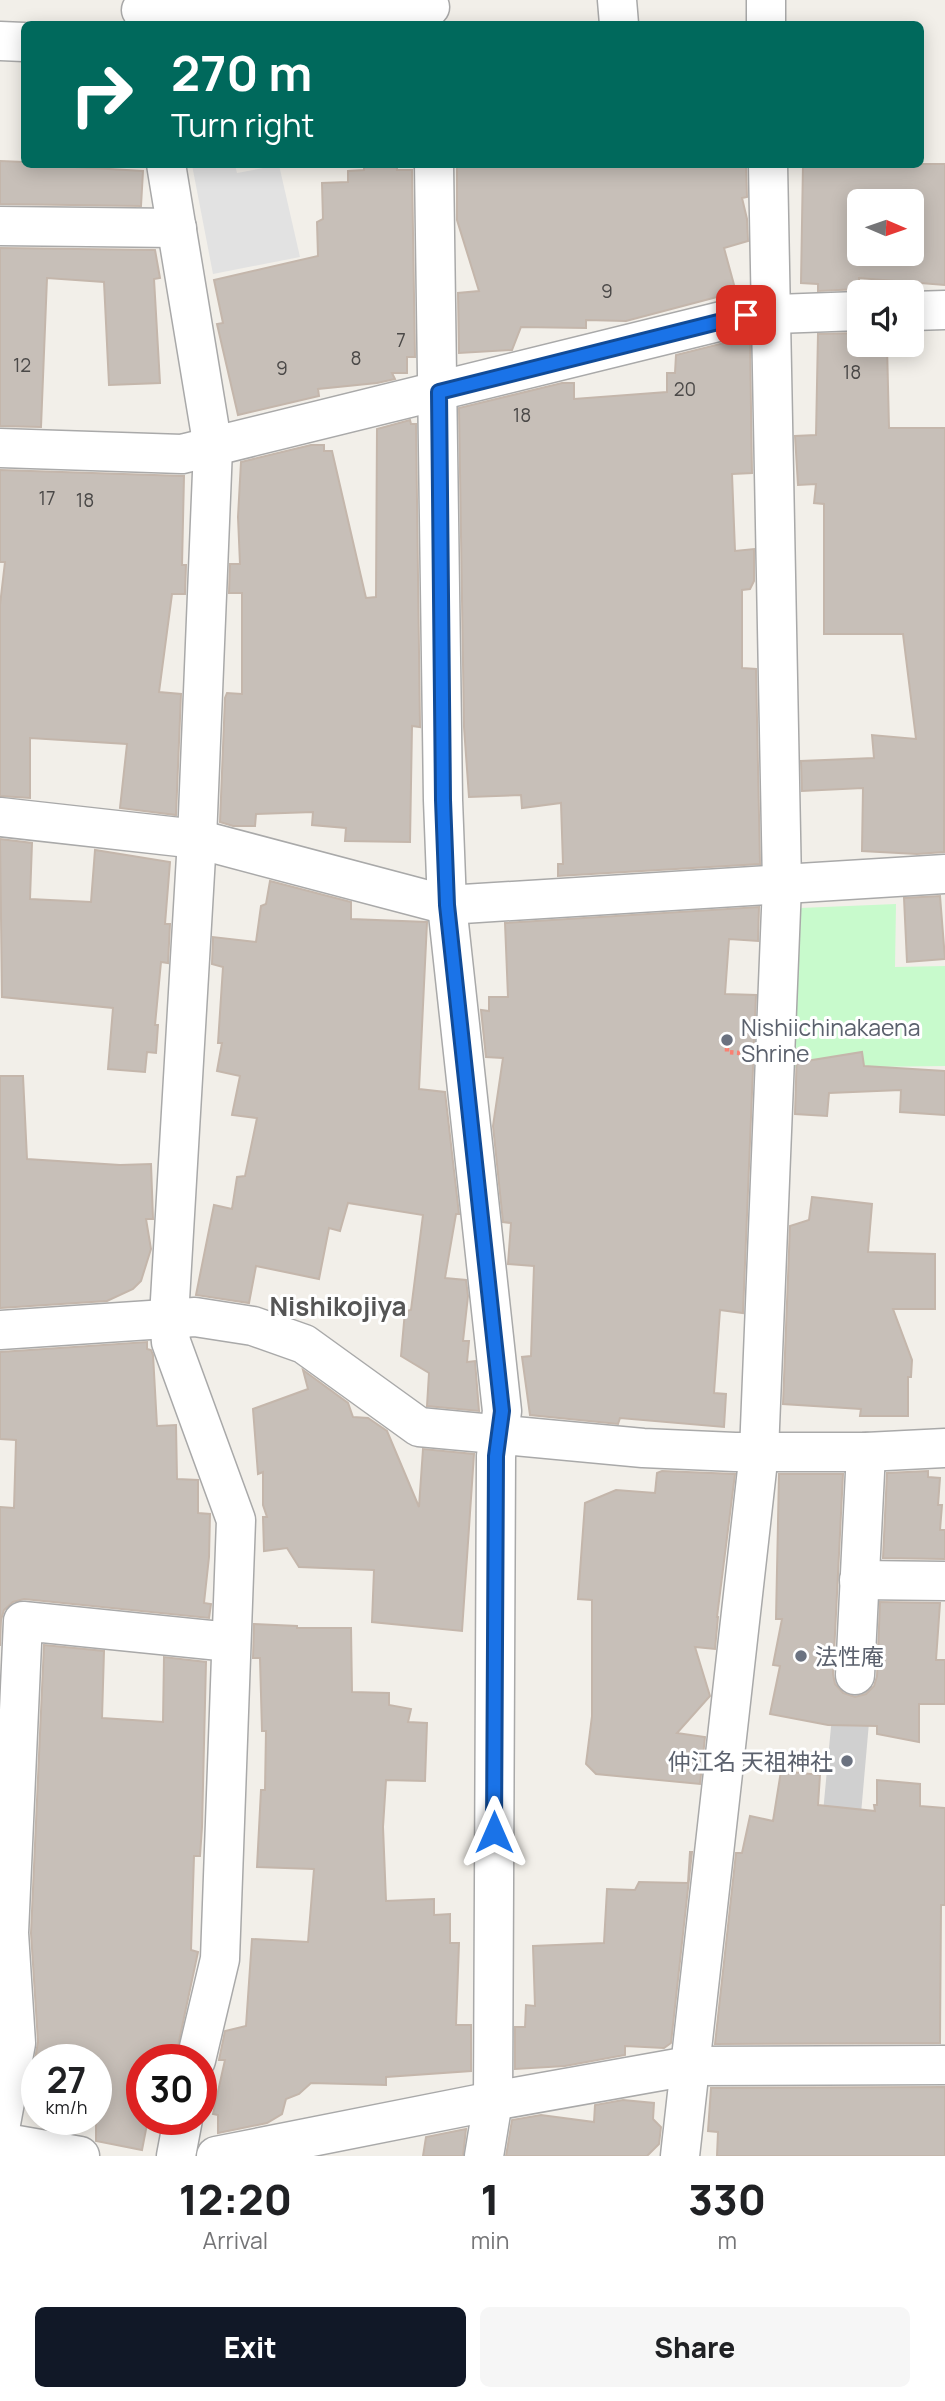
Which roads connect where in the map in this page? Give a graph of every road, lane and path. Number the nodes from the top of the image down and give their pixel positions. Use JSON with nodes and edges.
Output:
{"nodes":[{"id":1,"x":617,"y":0,"type":"edge"},
{"id":2,"x":766,"y":0,"type":"edge"},
{"id":3,"x":431,"y":11,"type":"edge"},
{"id":4,"x":141,"y":12,"type":"edge"},
{"id":5,"x":619,"y":21,"type":"edge"},
{"id":6,"x":766,"y":21,"type":"edge"},
{"id":7,"x":0,"y":41,"type":"edge"},
{"id":8,"x":21,"y":42,"type":"edge"},
{"id":9,"x":167,"y":168,"type":"edge"},
{"id":10,"x":434,"y":168,"type":"edge"},
{"id":11,"x":768,"y":168,"type":"edge"},
{"id":12,"x":0,"y":226,"type":"edge"},
{"id":13,"x":177,"y":228,"type":"junction"},
{"id":14,"x":945,"y":310,"type":"edge"},
{"id":15,"x":924,"y":311,"type":"edge"},
{"id":16,"x":847,"y":312,"type":"edge"},
{"id":17,"x":772,"y":313,"type":"junction"},
{"id":18,"x":439,"y":392,"type":"junction"},
{"id":19,"x":0,"y":448,"type":"edge"},
{"id":20,"x":214,"y":448,"type":"junction"},
{"id":21,"x":0,"y":817,"type":"edge"},
{"id":22,"x":198,"y":839,"type":"junction"},
{"id":23,"x":945,"y":874,"type":"edge"},
{"id":24,"x":782,"y":885,"type":"junction"},
{"id":25,"x":447,"y":905,"type":"junction"},
{"id":26,"x":169,"y":1317,"type":"junction"},
{"id":27,"x":0,"y":1329,"type":"edge"},
{"id":28,"x":500,"y":1435,"type":"junction"},
{"id":29,"x":945,"y":1448,"type":"edge"},
{"id":30,"x":759,"y":1452,"type":"junction"},
{"id":31,"x":866,"y":1452,"type":"junction"},
{"id":32,"x":859,"y":1580,"type":"junction"},
{"id":33,"x":945,"y":1581,"type":"edge"},
{"id":34,"x":230,"y":1642,"type":"junction"},
{"id":35,"x":855,"y":1675,"type":"dead end"},
{"id":36,"x":200,"y":2044,"type":"edge"},
{"id":37,"x":945,"y":2065,"type":"edge"},
{"id":38,"x":689,"y":2066,"type":"junction"},
{"id":39,"x":493,"y":2101,"type":"junction"},
{"id":40,"x":0,"y":2129,"type":"edge"},
{"id":41,"x":180,"y":2135,"type":"edge"},
{"id":42,"x":0,"y":2142,"type":"edge"},
{"id":43,"x":80,"y":2156,"type":"edge"},
{"id":44,"x":176,"y":2156,"type":"edge"},
{"id":45,"x":216,"y":2156,"type":"edge"},
{"id":46,"x":484,"y":2156,"type":"edge"},
{"id":47,"x":680,"y":2156,"type":"edge"}],
"edges":[{"from":1,"to":5,"type":"street"},
{"from":2,"to":6,"type":"street"},
{"from":3,"to":4,"type":"street"},
{"from":7,"to":8,"type":"street"},
{"from":9,"to":13,"type":"street"},
{"from":10,"to":18,"type":"street"},
{"from":11,"to":17,"type":"street"},
{"from":12,"to":13,"type":"street"},
{"from":13,"to":20,"type":"street"},
{"from":14,"to":15,"type":"street"},
{"from":16,"to":17,"type":"street"},
{"from":17,"to":18,"type":"street"},
{"from":17,"to":24,"type":"street"},
{"from":18,"to":20,"type":"street"},
{"from":18,"to":25,"type":"street"},
{"from":19,"to":20,"type":"street"},
{"from":20,"to":22,"type":"street"},
{"from":21,"to":22,"type":"street"},
{"from":22,"to":25,"type":"street"},
{"from":22,"to":26,"type":"street"},
{"from":23,"to":24,"type":"street"},
{"from":24,"to":25,"type":"street"},
{"from":24,"to":30,"type":"street"},
{"from":25,"to":28,"type":"street"},
{"from":26,"to":27,"type":"street"},
{"from":26,"to":28,"type":"street"},
{"from":26,"to":34,"type":"street"},
{"from":28,"to":30,"type":"street"},
{"from":28,"to":39,"type":"street"},
{"from":29,"to":31,"type":"street"},
{"from":30,"to":31,"type":"street"},
{"from":30,"to":38,"type":"street"},
{"from":31,"to":32,"type":"street"},
{"from":32,"to":33,"type":"street"},
{"from":32,"to":35,"type":"street"},
{"from":34,"to":36,"type":"street"},
{"from":34,"to":40,"type":"street"},
{"from":37,"to":38,"type":"street"},
{"from":38,"to":39,"type":"street"},
{"from":38,"to":47,"type":"street"},
{"from":39,"to":45,"type":"street"},
{"from":39,"to":46,"type":"street"},
{"from":41,"to":44,"type":"street"},
{"from":42,"to":43,"type":"street"}]}
